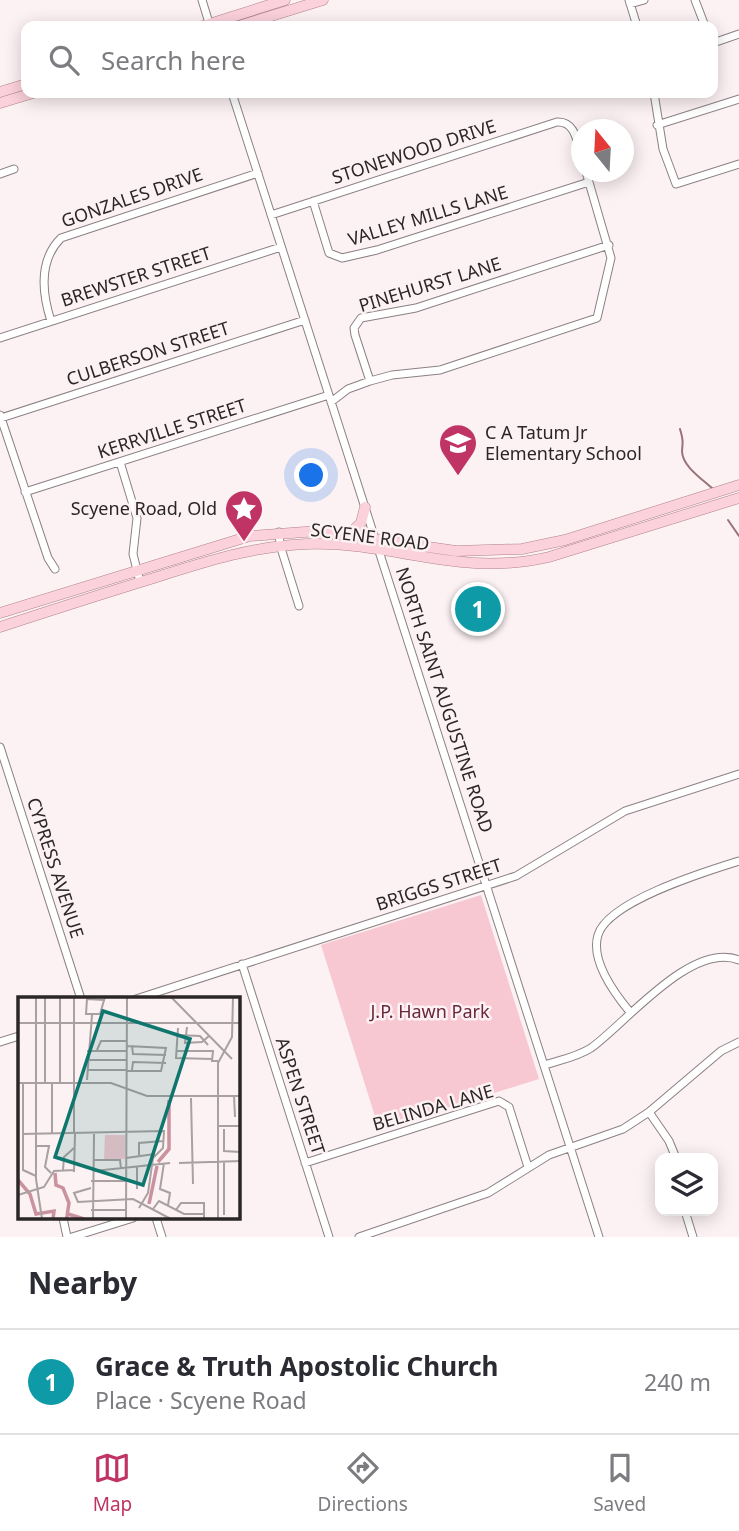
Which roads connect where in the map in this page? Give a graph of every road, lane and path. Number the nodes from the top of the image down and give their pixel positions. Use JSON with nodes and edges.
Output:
{"nodes":[{"id":1,"x":202,"y":0,"type":"edge"},
{"id":2,"x":323,"y":0,"type":"edge"},
{"id":3,"x":644,"y":0,"type":"edge"},
{"id":4,"x":695,"y":0,"type":"edge"},
{"id":5,"x":630,"y":2,"type":"edge"},
{"id":6,"x":288,"y":3,"type":"edge"},
{"id":7,"x":207,"y":21,"type":"edge"},
{"id":8,"x":225,"y":21,"type":"edge"},
{"id":9,"x":250,"y":21,"type":"edge"},
{"id":10,"x":636,"y":21,"type":"edge"},
{"id":11,"x":703,"y":21,"type":"edge"},
{"id":12,"x":739,"y":34,"type":"edge"},
{"id":13,"x":718,"y":41,"type":"edge"},
{"id":14,"x":21,"y":86,"type":"edge"},
{"id":15,"x":0,"y":92,"type":"edge"},
{"id":16,"x":21,"y":97,"type":"edge"},
{"id":17,"x":234,"y":98,"type":"edge"},
{"id":18,"x":654,"y":98,"type":"edge"},
{"id":19,"x":739,"y":99,"type":"edge"},
{"id":20,"x":0,"y":103,"type":"edge"},
{"id":21,"x":657,"y":125,"type":"junction"},
{"id":22,"x":571,"y":127,"type":"edge"},
{"id":23,"x":739,"y":164,"type":"edge"},
{"id":24,"x":14,"y":169,"type":"dead end"},
{"id":25,"x":258,"y":173,"type":"junction"},
{"id":26,"x":0,"y":174,"type":"edge"},
{"id":27,"x":589,"y":182,"type":"joint"},
{"id":28,"x":313,"y":201,"type":"junction"},
{"id":29,"x":271,"y":215,"type":"junction"},
{"id":30,"x":609,"y":245,"type":"junction"},
{"id":31,"x":281,"y":247,"type":"junction"},
{"id":32,"x":304,"y":320,"type":"junction"},
{"id":33,"x":51,"y":321,"type":"junction"},
{"id":34,"x":0,"y":338,"type":"edge"},
{"id":35,"x":370,"y":381,"type":"junction"},
{"id":36,"x":330,"y":399,"type":"junction"},
{"id":37,"x":1,"y":416,"type":"edge"},
{"id":38,"x":120,"y":462,"type":"junction"},
{"id":39,"x":739,"y":485,"type":"edge"},
{"id":40,"x":26,"y":492,"type":"junction"},
{"id":41,"x":739,"y":498,"type":"edge"},
{"id":42,"x":365,"y":507,"type":"junction"},
{"id":43,"x":279,"y":532,"type":"junction"},
{"id":44,"x":349,"y":534,"type":"junction"},
{"id":45,"x":375,"y":538,"type":"junction"},
{"id":46,"x":280,"y":545,"type":"junction"},
{"id":47,"x":379,"y":551,"type":"junction"},
{"id":48,"x":55,"y":569,"type":"dead end"},
{"id":49,"x":136,"y":570,"type":"junction"},
{"id":50,"x":140,"y":582,"type":"junction"},
{"id":51,"x":299,"y":606,"type":"dead end"},
{"id":52,"x":0,"y":613,"type":"edge"},
{"id":53,"x":0,"y":627,"type":"edge"},
{"id":54,"x":0,"y":747,"type":"edge"},
{"id":55,"x":739,"y":774,"type":"edge"},
{"id":56,"x":739,"y":861,"type":"edge"},
{"id":57,"x":486,"y":886,"type":"junction"},
{"id":58,"x":739,"y":960,"type":"edge"},
{"id":59,"x":242,"y":964,"type":"junction"},
{"id":60,"x":80,"y":997,"type":"edge"},
{"id":61,"x":142,"y":997,"type":"edge"},
{"id":62,"x":630,"y":1012,"type":"junction"},
{"id":63,"x":18,"y":1035,"type":"edge"},
{"id":64,"x":0,"y":1042,"type":"edge"},
{"id":65,"x":739,"y":1042,"type":"edge"},
{"id":66,"x":545,"y":1065,"type":"junction"},
{"id":67,"x":649,"y":1112,"type":"junction"},
{"id":68,"x":571,"y":1148,"type":"junction"},
{"id":69,"x":674,"y":1153,"type":"edge"},
{"id":70,"x":305,"y":1163,"type":"junction"},
{"id":71,"x":528,"y":1167,"type":"junction"},
{"id":72,"x":687,"y":1216,"type":"edge"},
{"id":73,"x":64,"y":1220,"type":"edge"},
{"id":74,"x":126,"y":1220,"type":"edge"},
{"id":75,"x":157,"y":1220,"type":"edge"},
{"id":76,"x":69,"y":1237,"type":"edge"},
{"id":77,"x":162,"y":1237,"type":"edge"},
{"id":78,"x":329,"y":1237,"type":"edge"},
{"id":79,"x":359,"y":1237,"type":"edge"},
{"id":80,"x":599,"y":1237,"type":"edge"},
{"id":81,"x":693,"y":1237,"type":"edge"}],
"edges":[{"from":1,"to":7,"type":"street"},
{"from":2,"to":6,"type":"main road"},
{"from":3,"to":5,"type":"street"},
{"from":4,"to":11,"type":"street"},
{"from":5,"to":10,"type":"street"},
{"from":6,"to":8,"type":"main road"},
{"from":6,"to":9,"type":"main road"},
{"from":12,"to":13,"type":"street"},
{"from":14,"to":15,"type":"main road"},
{"from":16,"to":20,"type":"main road"},
{"from":17,"to":25,"type":"street","name":"NORTH SAINT AUGUSTINE ROAD"},
{"from":18,"to":21,"type":"street"},
{"from":19,"to":21,"type":"street"},
{"from":21,"to":23,"type":"street"},
{"from":22,"to":28,"type":"street","name":"STONEWOOD DRIVE"},
{"from":24,"to":26,"type":"street"},
{"from":25,"to":29,"type":"street","name":"NORTH SAINT AUGUSTINE ROAD"},
{"from":25,"to":33,"type":"street","name":"GONZALES DRIVE"},
{"from":27,"to":28,"type":"street","name":"VALLEY MILLS LANE"},
{"from":27,"to":30,"type":"street"},
{"from":28,"to":29,"type":"street","name":"STONEWOOD DRIVE"},
{"from":29,"to":31,"type":"street","name":"NORTH SAINT AUGUSTINE ROAD"},
{"from":30,"to":35,"type":"street","name":"KERRVILLE STREET"},
{"from":30,"to":35,"type":"street","name":"PINEHURST LANE"},
{"from":31,"to":32,"type":"street","name":"NORTH SAINT AUGUSTINE ROAD"},
{"from":31,"to":33,"type":"street","name":"BREWSTER STREET"},
{"from":32,"to":36,"type":"street","name":"NORTH SAINT AUGUSTINE ROAD"},
{"from":32,"to":37,"type":"street","name":"CULBERSON STREET"},
{"from":33,"to":34,"type":"street","name":"BREWSTER STREET"},
{"from":35,"to":36,"type":"street","name":"KERRVILLE STREET"},
{"from":36,"to":38,"type":"street","name":"KERRVILLE STREET"},
{"from":36,"to":42,"type":"street","name":"NORTH SAINT AUGUSTINE ROAD"},
{"from":37,"to":40,"type":"street"},
{"from":38,"to":40,"type":"street","name":"KERRVILLE STREET"},
{"from":38,"to":49,"type":"street"},
{"from":39,"to":45,"type":"main road","name":"SCYENE ROAD"},
{"from":40,"to":48,"type":"street"},
{"from":41,"to":47,"type":"main road","name":"SCYENE ROAD"},
{"from":42,"to":44,"type":"main road"},
{"from":42,"to":45,"type":"street","name":"NORTH SAINT AUGUSTINE ROAD"},
{"from":43,"to":44,"type":"main road","name":"SCYENE ROAD"},
{"from":43,"to":46,"type":"street"},
{"from":43,"to":49,"type":"main road","name":"SCYENE ROAD"},
{"from":44,"to":45,"type":"main road","name":"SCYENE ROAD"},
{"from":45,"to":47,"type":"street","name":"NORTH SAINT AUGUSTINE ROAD"},
{"from":46,"to":47,"type":"main road","name":"SCYENE ROAD"},
{"from":46,"to":50,"type":"main road","name":"SCYENE ROAD"},
{"from":46,"to":51,"type":"street"},
{"from":47,"to":57,"type":"street","name":"NORTH SAINT AUGUSTINE ROAD"},
{"from":49,"to":50,"type":"street"},
{"from":49,"to":52,"type":"main road","name":"SCYENE ROAD"},
{"from":50,"to":53,"type":"main road","name":"SCYENE ROAD"},
{"from":54,"to":60,"type":"street","name":"CYPRESS AVENUE"},
{"from":55,"to":57,"type":"street","name":"BRIGGS STREET"},
{"from":56,"to":62,"type":"street"},
{"from":57,"to":59,"type":"street","name":"BRIGGS STREET"},
{"from":57,"to":66,"type":"street","name":"NORTH SAINT AUGUSTINE ROAD"},
{"from":58,"to":62,"type":"street"},
{"from":59,"to":61,"type":"street","name":"BRIGGS STREET"},
{"from":59,"to":70,"type":"street","name":"ASPEN STREET"},
{"from":62,"to":66,"type":"street"},
{"from":63,"to":64,"type":"street"},
{"from":65,"to":67,"type":"street"},
{"from":66,"to":68,"type":"street","name":"NORTH SAINT AUGUSTINE ROAD"},
{"from":67,"to":68,"type":"street"},
{"from":67,"to":69,"type":"street"},
{"from":68,"to":71,"type":"street"},
{"from":68,"to":80,"type":"street","name":"NORTH SAINT AUGUSTINE ROAD"},
{"from":70,"to":71,"type":"street","name":"BELINDA LANE"},
{"from":70,"to":78,"type":"street","name":"ASPEN STREET"},
{"from":71,"to":79,"type":"street"},
{"from":72,"to":81,"type":"street"},
{"from":73,"to":76,"type":"street"},
{"from":74,"to":76,"type":"street"},
{"from":75,"to":77,"type":"street"}]}
